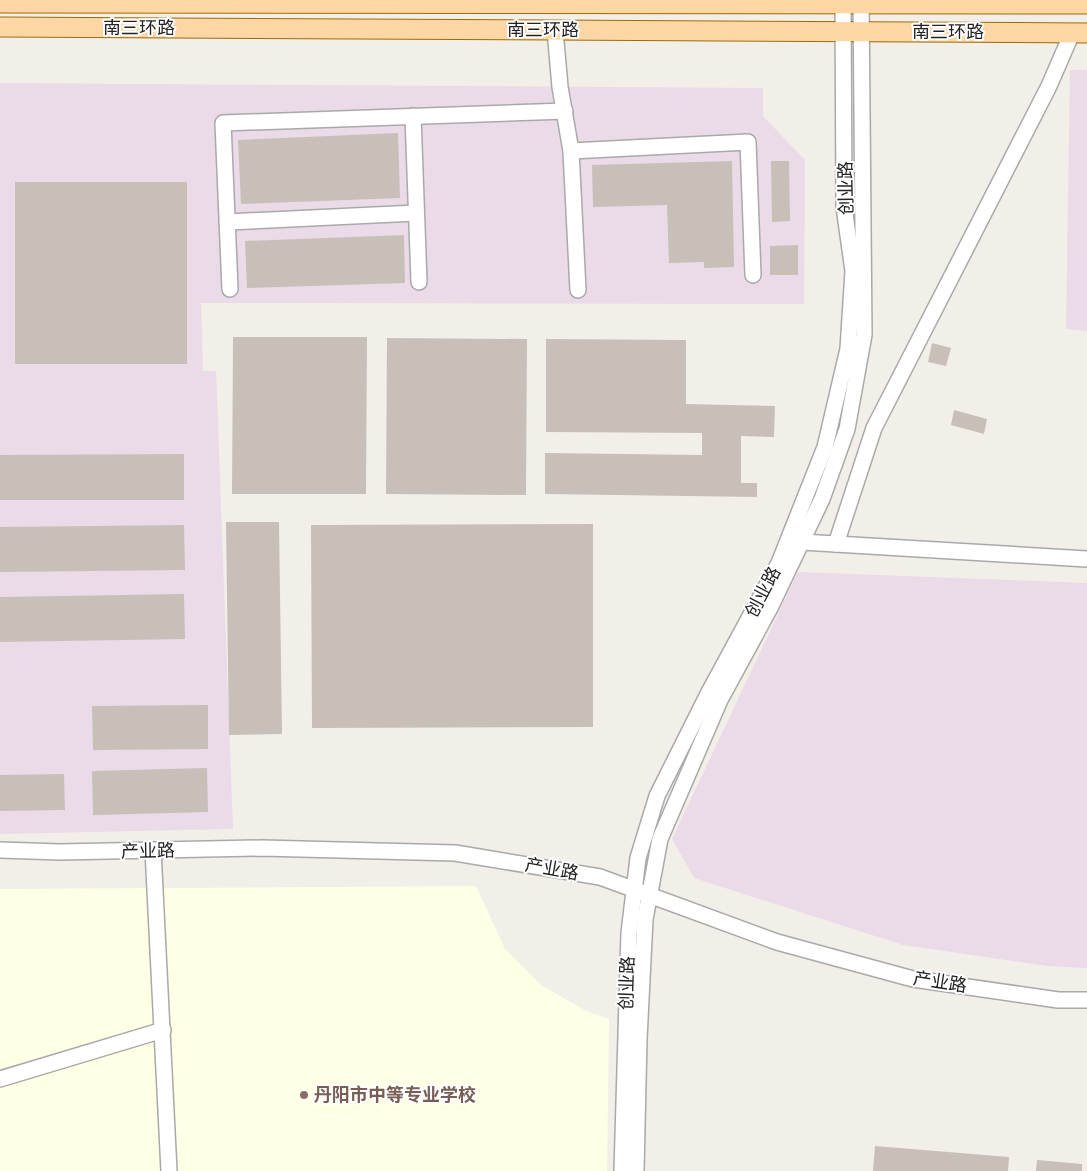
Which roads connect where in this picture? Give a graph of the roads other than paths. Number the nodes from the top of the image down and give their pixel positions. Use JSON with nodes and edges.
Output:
{"nodes":[{"id":1,"x":852,"y":2,"type":"edge"},
{"id":2,"x":0,"y":3,"type":"edge"},
{"id":3,"x":1087,"y":4,"type":"edge"},
{"id":4,"x":0,"y":27,"type":"edge"},
{"id":5,"x":555,"y":30,"type":"junction"},
{"id":6,"x":852,"y":32,"type":"junction"},
{"id":7,"x":1080,"y":33,"type":"edge"},
{"id":8,"x":565,"y":111,"type":"junction"},
{"id":9,"x":413,"y":116,"type":"junction"},
{"id":10,"x":571,"y":151,"type":"junction"},
{"id":11,"x":416,"y":212,"type":"junction"},
{"id":12,"x":227,"y":222,"type":"junction"},
{"id":13,"x":753,"y":276,"type":"dead end"},
{"id":14,"x":419,"y":282,"type":"dead end"},
{"id":15,"x":230,"y":289,"type":"dead end"},
{"id":16,"x":578,"y":290,"type":"dead end"},
{"id":17,"x":802,"y":542,"type":"junction"},
{"id":18,"x":836,"y":544,"type":"junction"},
{"id":19,"x":1087,"y":559,"type":"edge"},
{"id":20,"x":0,"y":850,"type":"edge"},
{"id":21,"x":153,"y":850,"type":"junction"},
{"id":22,"x":634,"y":890,"type":"junction"},
{"id":23,"x":649,"y":895,"type":"junction"},
{"id":24,"x":1087,"y":1000,"type":"edge"},
{"id":25,"x":163,"y":1030,"type":"junction"},
{"id":26,"x":0,"y":1079,"type":"edge"},
{"id":27,"x":169,"y":1171,"type":"edge"},
{"id":28,"x":622,"y":1171,"type":"edge"},
{"id":29,"x":636,"y":1171,"type":"edge"}],
"edges":[{"from":1,"to":2,"type":"main road","name":"南三环路"},
{"from":1,"to":3,"type":"main road","name":"南三环路"},
{"from":1,"to":6,"type":"street","name":"创业路"},
{"from":4,"to":5,"type":"main road","name":"南三环路"},
{"from":5,"to":6,"type":"main road","name":"南三环路"},
{"from":5,"to":8,"type":"street"},
{"from":6,"to":7,"type":"main road","name":"南三环路"},
{"from":6,"to":17,"type":"street","name":"创业路"},
{"from":6,"to":22,"type":"street","name":"创业路"},
{"from":7,"to":18,"type":"street"},
{"from":8,"to":9,"type":"street"},
{"from":8,"to":10,"type":"street"},
{"from":9,"to":11,"type":"street"},
{"from":9,"to":12,"type":"street"},
{"from":10,"to":13,"type":"street"},
{"from":10,"to":16,"type":"street"},
{"from":11,"to":12,"type":"street"},
{"from":11,"to":14,"type":"street"},
{"from":12,"to":15,"type":"street"},
{"from":17,"to":18,"type":"street"},
{"from":17,"to":23,"type":"street","name":"创业路"},
{"from":18,"to":19,"type":"street"},
{"from":20,"to":21,"type":"street","name":"产业路"},
{"from":21,"to":22,"type":"street","name":"产业路"},
{"from":21,"to":25,"type":"street"},
{"from":22,"to":23,"type":"street","name":"产业路"},
{"from":22,"to":28,"type":"street","name":"创业路"},
{"from":23,"to":24,"type":"street","name":"产业路"},
{"from":23,"to":29,"type":"street","name":"创业路"},
{"from":25,"to":26,"type":"street"},
{"from":25,"to":27,"type":"street"}]}
